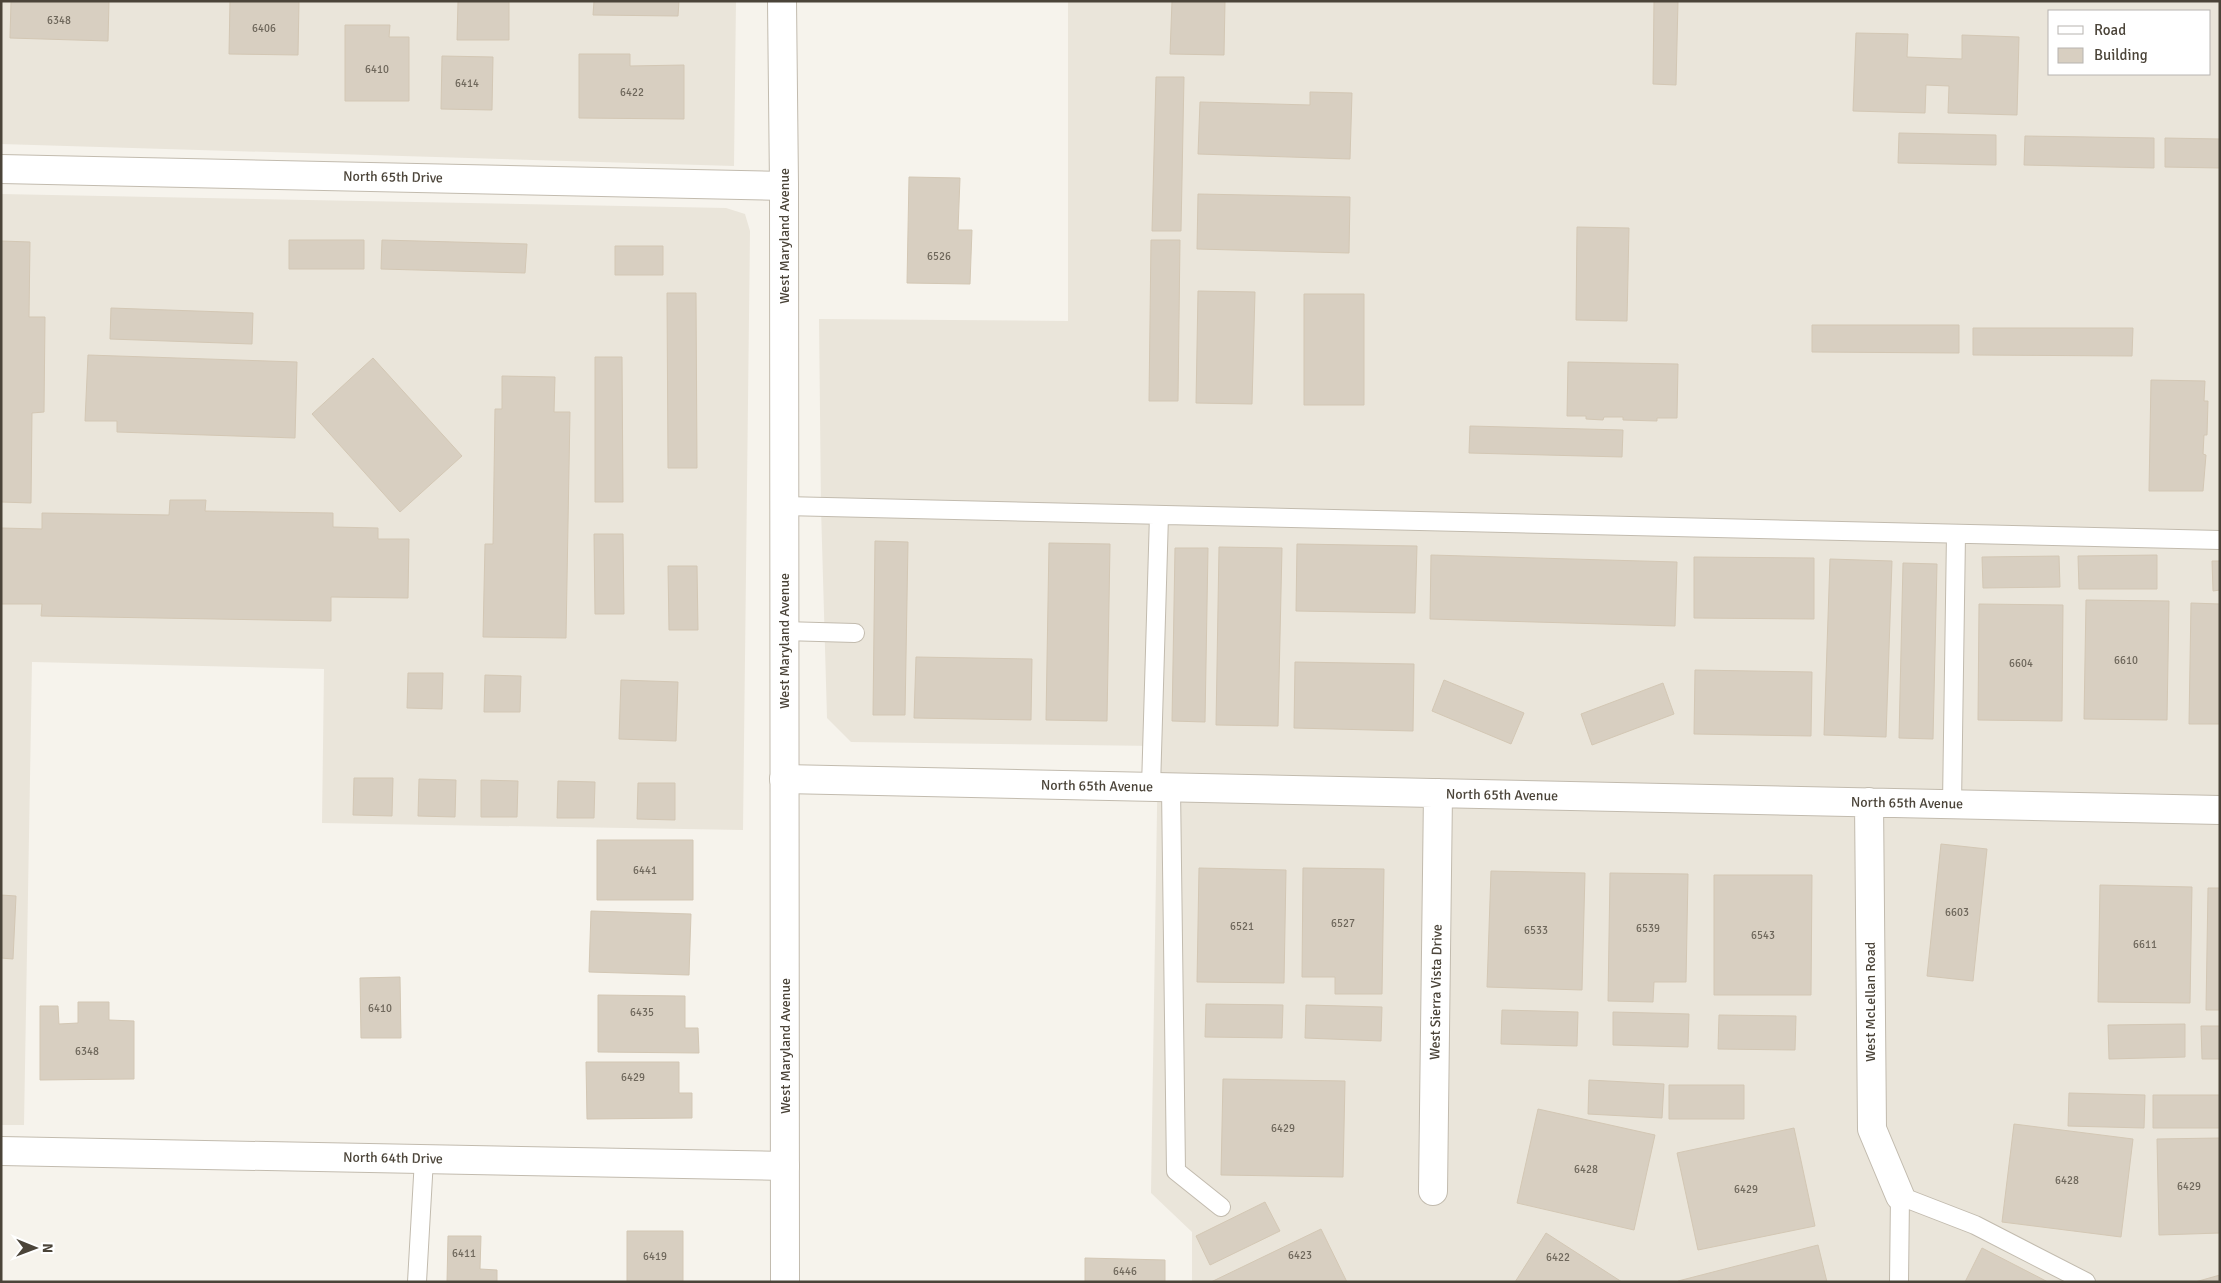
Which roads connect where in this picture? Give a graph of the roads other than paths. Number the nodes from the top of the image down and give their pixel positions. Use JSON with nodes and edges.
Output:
{"nodes":[{"id":1,"x":782,"y":1,"type":"edge"},
{"id":2,"x":1,"y":169,"type":"edge"},
{"id":3,"x":784,"y":186,"type":"junction"},
{"id":4,"x":784,"y":506,"type":"junction"},
{"id":5,"x":1159,"y":515,"type":"junction"},
{"id":6,"x":1956,"y":534,"type":"junction"},
{"id":7,"x":2220,"y":540,"type":"edge"},
{"id":8,"x":783,"y":631,"type":"junction"},
{"id":9,"x":855,"y":633,"type":"dead end"},
{"id":10,"x":784,"y":780,"type":"junction"},
{"id":11,"x":1161,"y":787,"type":"junction"},
{"id":12,"x":1438,"y":793,"type":"junction"},
{"id":13,"x":1869,"y":802,"type":"junction"},
{"id":14,"x":1952,"y":804,"type":"junction"},
{"id":15,"x":2220,"y":810,"type":"edge"},
{"id":16,"x":1,"y":1151,"type":"edge"},
{"id":17,"x":424,"y":1159,"type":"junction"},
{"id":18,"x":785,"y":1166,"type":"junction"},
{"id":19,"x":1433,"y":1191,"type":"dead end"},
{"id":20,"x":1900,"y":1196,"type":"junction"},
{"id":21,"x":1221,"y":1207,"type":"dead end"},
{"id":22,"x":417,"y":1282,"type":"edge"},
{"id":23,"x":784,"y":1282,"type":"edge"},
{"id":24,"x":1899,"y":1282,"type":"edge"},
{"id":25,"x":2086,"y":1282,"type":"edge"}],
"edges":[{"from":1,"to":3,"type":"street","name":"West Maryland Avenue"},
{"from":2,"to":3,"type":"street","name":"North 65th Drive"},
{"from":3,"to":4,"type":"street","name":"West Maryland Avenue"},
{"from":4,"to":5,"type":"lane"},
{"from":4,"to":8,"type":"street","name":"West Maryland Avenue"},
{"from":5,"to":6,"type":"lane"},
{"from":5,"to":11,"type":"lane"},
{"from":6,"to":7,"type":"lane"},
{"from":6,"to":14,"type":"lane"},
{"from":8,"to":9,"type":"lane"},
{"from":8,"to":10,"type":"street","name":"West Maryland Avenue"},
{"from":10,"to":11,"type":"street","name":"North 65th Avenue"},
{"from":10,"to":18,"type":"street","name":"West Maryland Avenue"},
{"from":11,"to":12,"type":"street","name":"North 65th Avenue"},
{"from":11,"to":21,"type":"lane"},
{"from":12,"to":13,"type":"street","name":"North 65th Avenue"},
{"from":12,"to":19,"type":"street","name":"West Sierra Vista Drive"},
{"from":13,"to":14,"type":"street","name":"North 65th Avenue"},
{"from":13,"to":20,"type":"street","name":"West McLellan Road"},
{"from":14,"to":15,"type":"street","name":"North 65th Avenue"},
{"from":16,"to":17,"type":"street","name":"North 64th Drive"},
{"from":17,"to":18,"type":"street","name":"North 64th Drive"},
{"from":17,"to":22,"type":"lane"},
{"from":18,"to":23,"type":"street","name":"West Maryland Avenue"},
{"from":20,"to":24,"type":"lane"},
{"from":20,"to":25,"type":"lane"}]}
